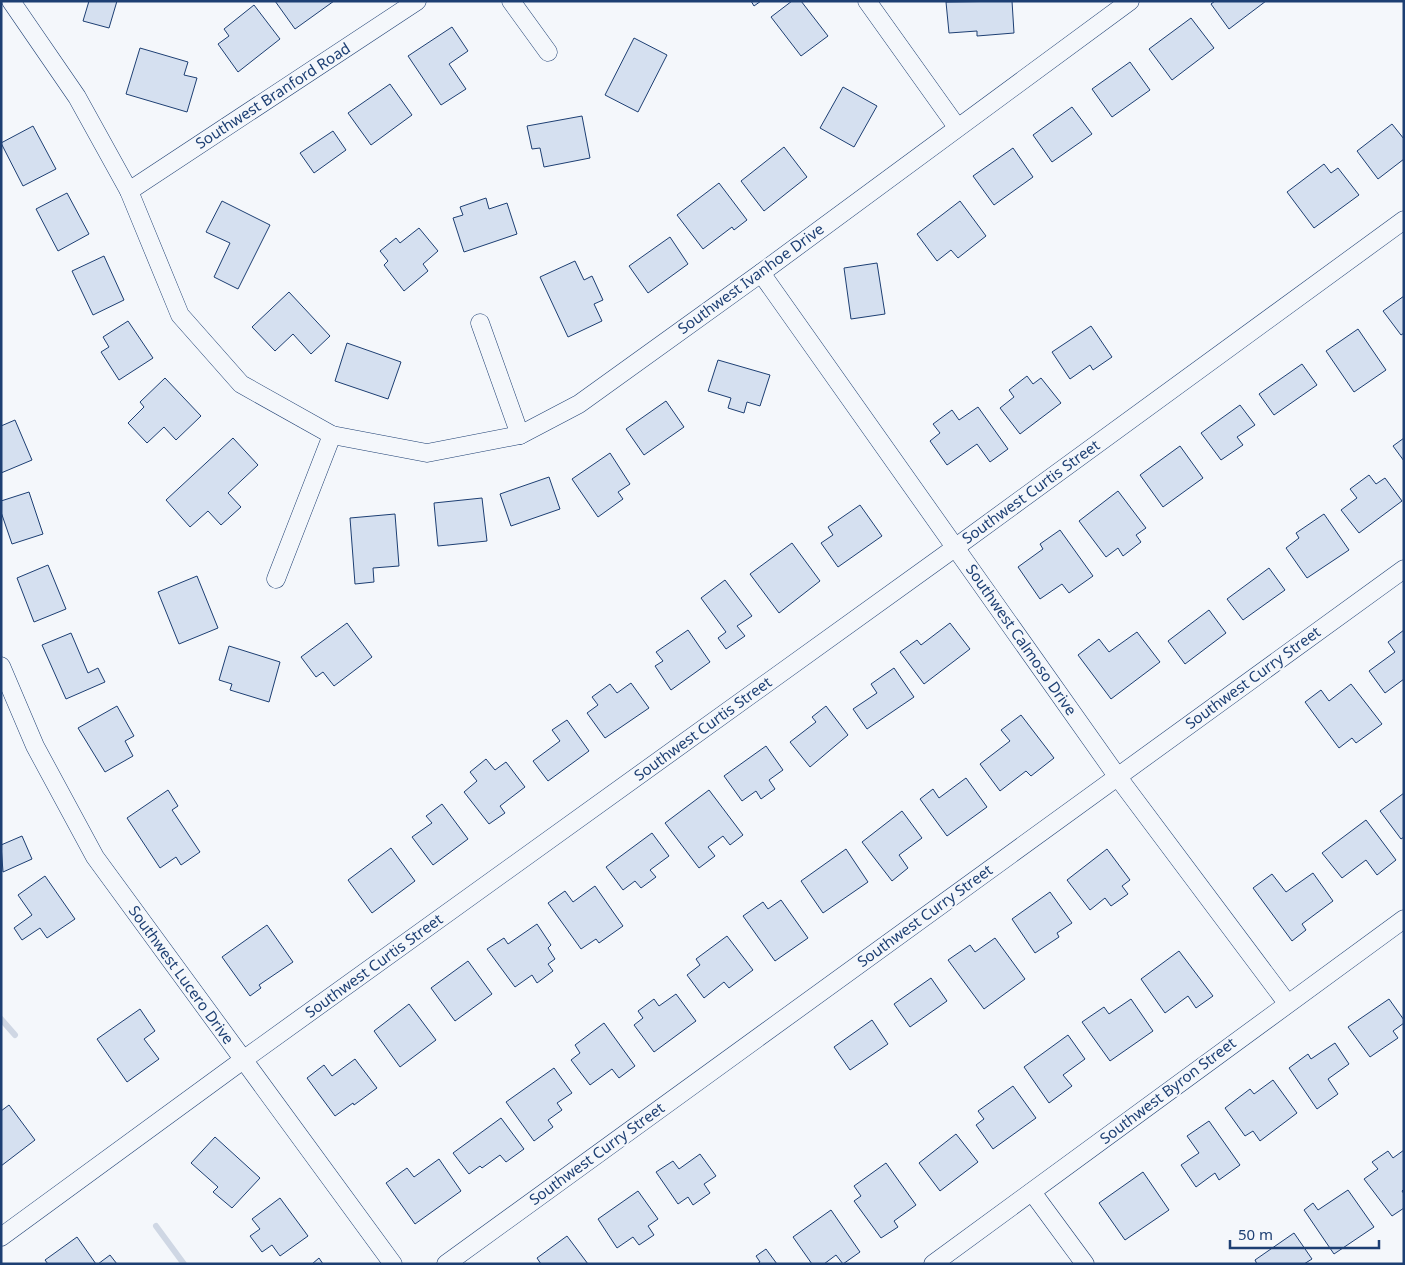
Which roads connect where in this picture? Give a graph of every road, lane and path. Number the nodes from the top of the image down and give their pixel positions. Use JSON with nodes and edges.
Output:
{"nodes":[{"id":1,"x":11,"y":1,"type":"edge"},
{"id":2,"x":417,"y":1,"type":"edge"},
{"id":3,"x":511,"y":1,"type":"edge"},
{"id":4,"x":867,"y":1,"type":"edge"},
{"id":5,"x":1130,"y":1,"type":"edge"},
{"id":6,"x":548,"y":52,"type":"dead end"},
{"id":7,"x":957,"y":127,"type":"junction"},
{"id":8,"x":129,"y":191,"type":"junction"},
{"id":9,"x":1404,"y":220,"type":"edge"},
{"id":10,"x":761,"y":273,"type":"junction"},
{"id":11,"x":480,"y":323,"type":"dead end"},
{"id":12,"x":332,"y":435,"type":"junction"},
{"id":13,"x":520,"y":435,"type":"junction"},
{"id":14,"x":956,"y":547,"type":"junction"},
{"id":15,"x":1404,"y":569,"type":"edge"},
{"id":16,"x":276,"y":579,"type":"dead end"},
{"id":17,"x":1,"y":666,"type":"edge"},
{"id":18,"x":1117,"y":776,"type":"junction"},
{"id":19,"x":1404,"y":919,"type":"edge"},
{"id":20,"x":1287,"y":1003,"type":"junction"},
{"id":21,"x":243,"y":1060,"type":"junction"},
{"id":22,"x":1032,"y":1192,"type":"junction"},
{"id":23,"x":1,"y":1237,"type":"edge"},
{"id":24,"x":393,"y":1264,"type":"edge"},
{"id":25,"x":446,"y":1264,"type":"edge"},
{"id":26,"x":933,"y":1264,"type":"edge"},
{"id":27,"x":1085,"y":1264,"type":"edge"}],
"edges":[{"from":1,"to":8,"type":"street","name":"Southwest Ivanhoe Drive"},
{"from":2,"to":8,"type":"street","name":"Southwest Branford Road"},
{"from":3,"to":6,"type":"street"},
{"from":4,"to":7,"type":"street"},
{"from":5,"to":7,"type":"street","name":"Southwest Ivanhoe Drive"},
{"from":7,"to":10,"type":"street","name":"Southwest Ivanhoe Drive"},
{"from":8,"to":12,"type":"street","name":"Southwest Ivanhoe Drive"},
{"from":9,"to":14,"type":"street","name":"Southwest Curtis Street"},
{"from":10,"to":13,"type":"street","name":"Southwest Ivanhoe Drive"},
{"from":10,"to":14,"type":"street","name":"Southwest Calmoso Drive"},
{"from":11,"to":13,"type":"street"},
{"from":12,"to":13,"type":"street","name":"Southwest Ivanhoe Drive"},
{"from":12,"to":16,"type":"street"},
{"from":14,"to":18,"type":"street","name":"Southwest Calmoso Drive"},
{"from":14,"to":21,"type":"street","name":"Southwest Curtis Street"},
{"from":15,"to":18,"type":"street","name":"Southwest Curry Street"},
{"from":17,"to":21,"type":"street","name":"Southwest Lucero Drive"},
{"from":18,"to":20,"type":"street","name":"Southwest Calmoso Drive"},
{"from":18,"to":25,"type":"street","name":"Southwest Curry Street"},
{"from":19,"to":20,"type":"street","name":"Southwest Byron Street"},
{"from":20,"to":22,"type":"street","name":"Southwest Byron Street"},
{"from":21,"to":23,"type":"street","name":"Southwest Curtis Street"},
{"from":21,"to":24,"type":"street","name":"Southwest Lucero Drive"},
{"from":22,"to":26,"type":"street","name":"Southwest Byron Street"},
{"from":22,"to":27,"type":"street"}]}
